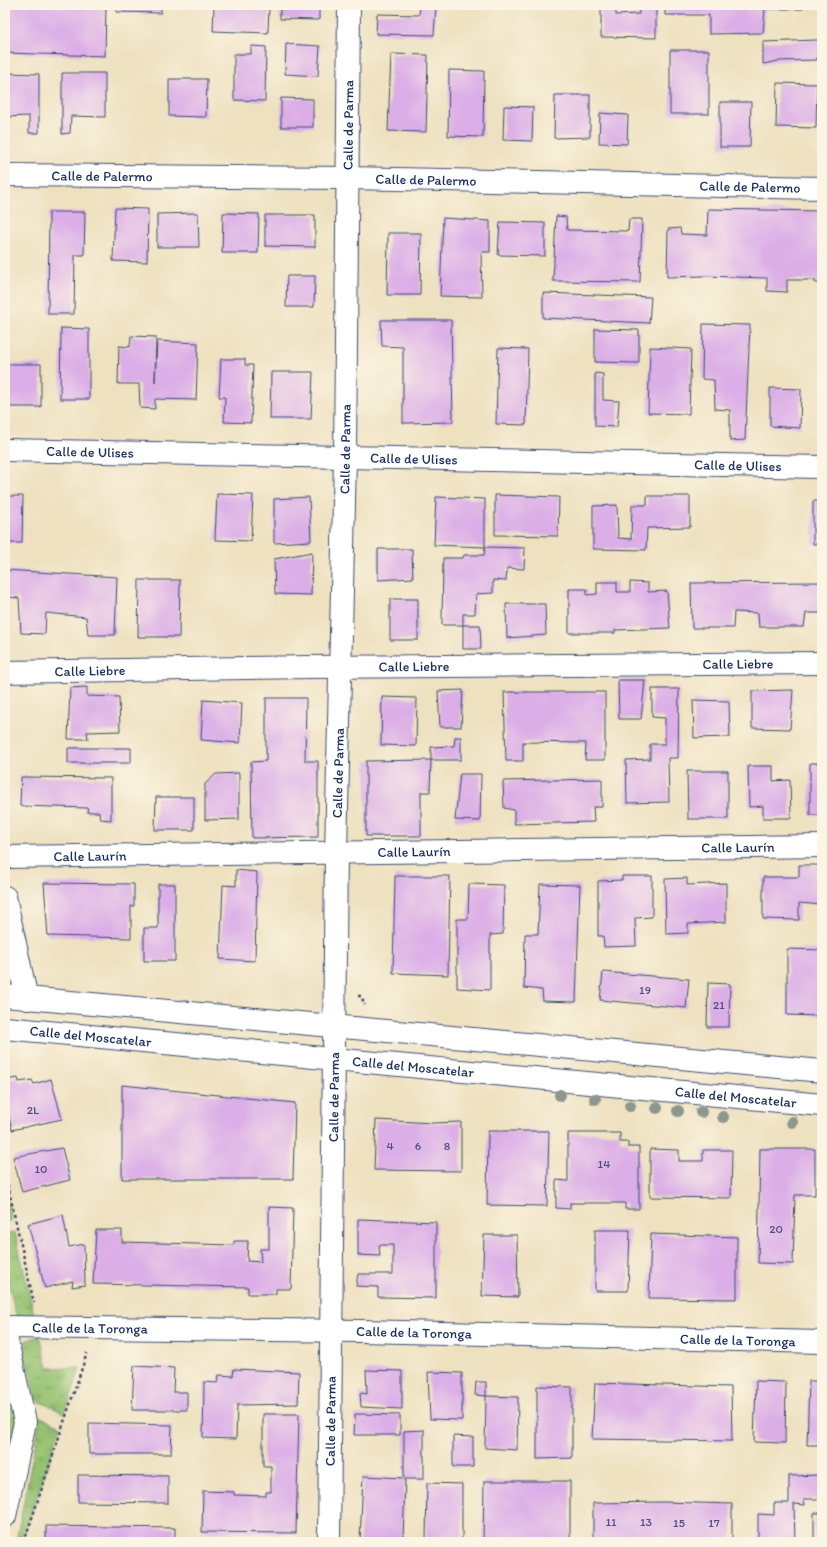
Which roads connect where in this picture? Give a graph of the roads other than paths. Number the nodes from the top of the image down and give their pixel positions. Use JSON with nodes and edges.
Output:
{"nodes":[{"id":1,"x":349,"y":5,"type":"edge"},
{"id":2,"x":5,"y":175,"type":"edge"},
{"id":3,"x":348,"y":178,"type":"junction"},
{"id":4,"x":822,"y":188,"type":"edge"},
{"id":5,"x":5,"y":450,"type":"edge"},
{"id":6,"x":345,"y":458,"type":"junction"},
{"id":7,"x":822,"y":467,"type":"edge"},
{"id":8,"x":822,"y":663,"type":"edge"},
{"id":9,"x":340,"y":668,"type":"junction"},
{"id":10,"x":5,"y":672,"type":"edge"},
{"id":11,"x":822,"y":846,"type":"edge"},
{"id":12,"x":336,"y":853,"type":"junction"},
{"id":13,"x":5,"y":857,"type":"edge"},
{"id":14,"x":5,"y":897,"type":"edge"},
{"id":15,"x":5,"y":996,"type":"edge"},
{"id":16,"x":27,"y":999,"type":"junction"},
{"id":17,"x":335,"y":1026,"type":"junction"},
{"id":18,"x":5,"y":1028,"type":"edge"},
{"id":19,"x":334,"y":1059,"type":"junction"},
{"id":20,"x":822,"y":1071,"type":"edge"},
{"id":21,"x":822,"y":1105,"type":"edge"},
{"id":22,"x":5,"y":1327,"type":"edge"},
{"id":23,"x":332,"y":1331,"type":"junction"},
{"id":24,"x":5,"y":1332,"type":"edge"},
{"id":25,"x":822,"y":1342,"type":"edge"},
{"id":26,"x":13,"y":1401,"type":"edge"},
{"id":27,"x":5,"y":1516,"type":"edge"},
{"id":28,"x":329,"y":1542,"type":"edge"}],
"edges":[{"from":1,"to":3,"type":"street","name":"Calle de Parma"},
{"from":2,"to":3,"type":"street","name":"Calle de Palermo"},
{"from":3,"to":4,"type":"street","name":"Calle de Palermo"},
{"from":3,"to":6,"type":"street","name":"Calle de Parma"},
{"from":5,"to":6,"type":"street","name":"Calle de Ulises"},
{"from":6,"to":7,"type":"street","name":"Calle de Ulises"},
{"from":6,"to":9,"type":"street","name":"Calle de Parma"},
{"from":8,"to":9,"type":"street","name":"Calle Liebre"},
{"from":9,"to":10,"type":"street","name":"Calle Liebre"},
{"from":9,"to":12,"type":"street","name":"Calle de Parma"},
{"from":11,"to":12,"type":"street","name":"Calle Laurín"},
{"from":12,"to":13,"type":"street","name":"Calle Laurín"},
{"from":12,"to":17,"type":"street","name":"Calle de Parma"},
{"from":14,"to":16,"type":"street"},
{"from":15,"to":16,"type":"street"},
{"from":16,"to":17,"type":"street"},
{"from":17,"to":19,"type":"street","name":"Calle de Parma"},
{"from":17,"to":20,"type":"street"},
{"from":18,"to":19,"type":"street","name":"Calle del Moscatelar"},
{"from":19,"to":21,"type":"street","name":"Calle del Moscatelar"},
{"from":19,"to":23,"type":"street","name":"Calle de Parma"},
{"from":22,"to":23,"type":"street","name":"Calle de la Toronga"},
{"from":23,"to":25,"type":"street","name":"Calle de la Toronga"},
{"from":23,"to":28,"type":"street","name":"Calle de Parma"},
{"from":24,"to":26,"type":"street"},
{"from":26,"to":27,"type":"street"}]}
